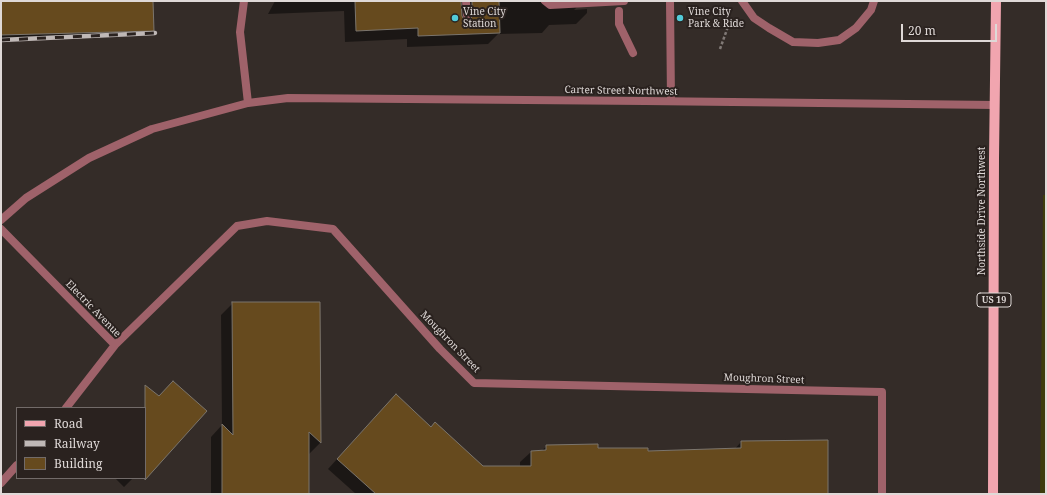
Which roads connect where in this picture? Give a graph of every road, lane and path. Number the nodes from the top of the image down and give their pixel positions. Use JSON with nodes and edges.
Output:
{"nodes":[{"id":1,"x":244,"y":1,"type":"edge"},
{"id":2,"x":466,"y":1,"type":"edge"},
{"id":3,"x":546,"y":1,"type":"edge"},
{"id":4,"x":624,"y":1,"type":"edge"},
{"id":5,"x":670,"y":1,"type":"edge"},
{"id":6,"x":742,"y":1,"type":"edge"},
{"id":7,"x":874,"y":1,"type":"edge"},
{"id":8,"x":996,"y":1,"type":"edge"},
{"id":9,"x":619,"y":12,"type":"dead end"},
{"id":10,"x":466,"y":15,"type":"dead end"},
{"id":11,"x":732,"y":15,"type":"dead end"},
{"id":12,"x":720,"y":49,"type":"dead end"},
{"id":13,"x":633,"y":53,"type":"dead end"},
{"id":14,"x":670,"y":101,"type":"junction"},
{"id":15,"x":248,"y":103,"type":"junction"},
{"id":16,"x":995,"y":106,"type":"junction"},
{"id":17,"x":1,"y":220,"type":"edge"},
{"id":18,"x":1,"y":229,"type":"edge"},
{"id":19,"x":115,"y":345,"type":"junction"},
{"id":20,"x":67,"y":407,"type":"edge"},
{"id":21,"x":16,"y":466,"type":"edge"},
{"id":22,"x":1,"y":483,"type":"edge"},
{"id":23,"x":882,"y":494,"type":"edge"},
{"id":24,"x":993,"y":494,"type":"edge"}],
"edges":[{"from":1,"to":15,"type":"street"},
{"from":2,"to":10,"type":"street"},
{"from":3,"to":4,"type":"street"},
{"from":5,"to":14,"type":"street"},
{"from":6,"to":7,"type":"street","bridge":true},
{"from":8,"to":16,"type":"main road","name":"Northside Drive Northwest","number":"US 19"},
{"from":9,"to":13,"type":"street"},
{"from":11,"to":12,"type":"path"},
{"from":14,"to":15,"type":"street","name":"Carter Street Northwest"},
{"from":14,"to":16,"type":"street","name":"Carter Street Northwest"},
{"from":15,"to":17,"type":"street","name":"Carter Street Northwest"},
{"from":16,"to":24,"type":"main road","name":"Northside Drive Northwest","number":"US 19"},
{"from":18,"to":19,"type":"street","name":"Electric Avenue"},
{"from":19,"to":20,"type":"street","name":"Electric Avenue"},
{"from":19,"to":23,"type":"street","name":"Moughron Street"},
{"from":21,"to":22,"type":"street"}]}
